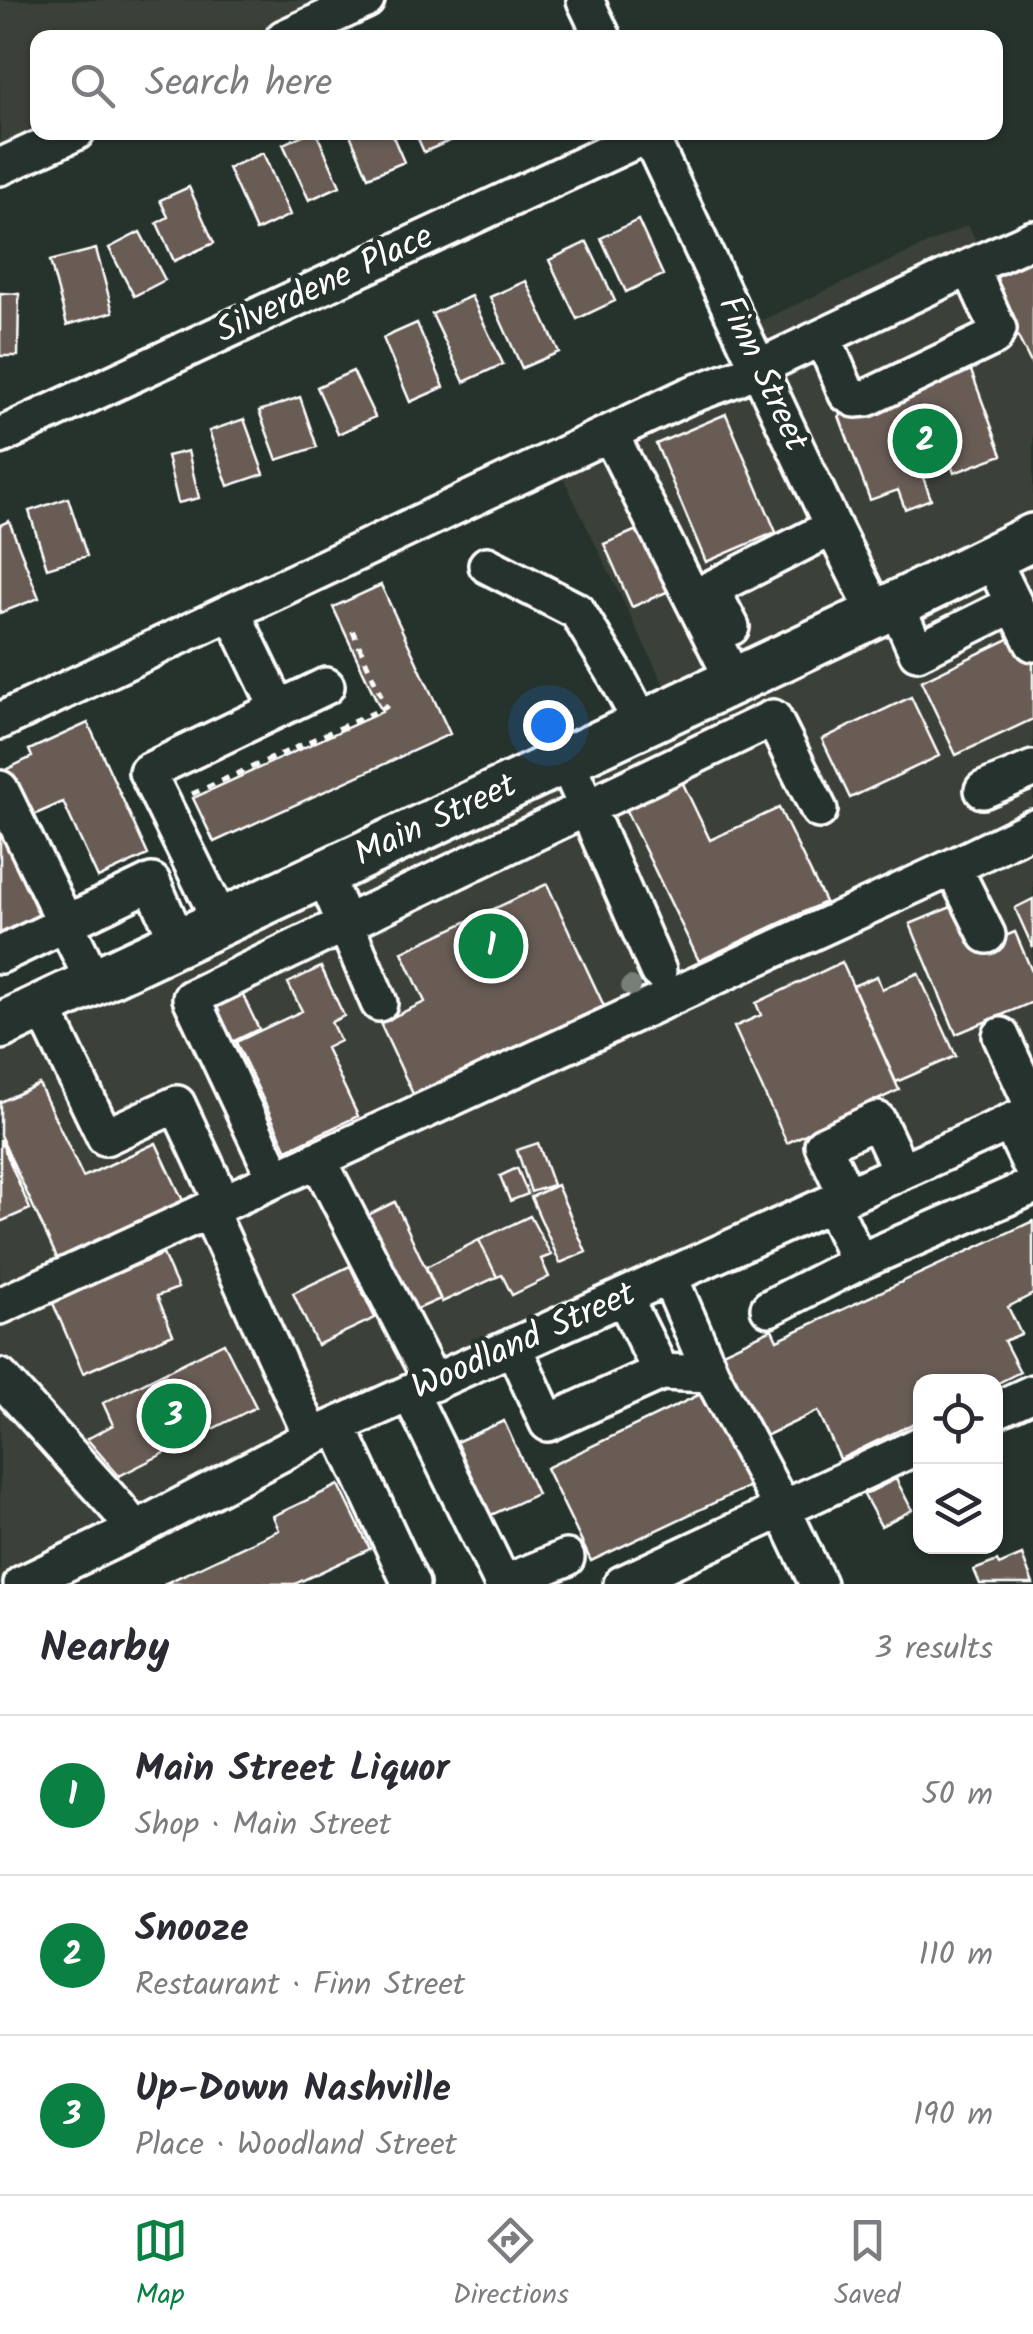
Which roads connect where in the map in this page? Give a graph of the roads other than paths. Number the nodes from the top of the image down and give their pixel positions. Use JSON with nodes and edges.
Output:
{"nodes":[{"id":1,"x":366,"y":0,"type":"edge"},
{"id":2,"x":586,"y":0,"type":"edge"},
{"id":3,"x":301,"y":30,"type":"edge"},
{"id":4,"x":599,"y":30,"type":"edge"},
{"id":5,"x":59,"y":140,"type":"edge"},
{"id":6,"x":634,"y":140,"type":"edge"},
{"id":7,"x":652,"y":140,"type":"edge"},
{"id":8,"x":0,"y":167,"type":"edge"},
{"id":9,"x":1033,"y":239,"type":"edge"},
{"id":10,"x":970,"y":267,"type":"junction"},
{"id":11,"x":824,"y":337,"type":"junction"},
{"id":12,"x":760,"y":367,"type":"junction"},
{"id":13,"x":610,"y":434,"type":"junction"},
{"id":14,"x":0,"y":436,"type":"edge"},
{"id":15,"x":833,"y":527,"type":"junction"},
{"id":16,"x":1033,"y":537,"type":"edge"},
{"id":17,"x":991,"y":557,"type":"junction"},
{"id":18,"x":487,"y":565,"type":"dead end"},
{"id":19,"x":1014,"y":604,"type":"junction"},
{"id":20,"x":886,"y":609,"type":"junction"},
{"id":21,"x":232,"y":612,"type":"junction"},
{"id":22,"x":1033,"y":643,"type":"edge"},
{"id":23,"x":744,"y":676,"type":"junction"},
{"id":24,"x":326,"y":686,"type":"dead end"},
{"id":25,"x":278,"y":708,"type":"junction"},
{"id":26,"x":0,"y":721,"type":"edge"},
{"id":27,"x":642,"y":724,"type":"junction"},
{"id":28,"x":566,"y":760,"type":"junction"},
{"id":29,"x":1033,"y":769,"type":"edge"},
{"id":30,"x":0,"y":788,"type":"edge"},
{"id":31,"x":983,"y":790,"type":"dead end"},
{"id":32,"x":495,"y":793,"type":"junction"},
{"id":33,"x":587,"y":808,"type":"junction"},
{"id":34,"x":818,"y":810,"type":"dead end"},
{"id":35,"x":1033,"y":828,"type":"edge"},
{"id":36,"x":516,"y":841,"type":"junction"},
{"id":37,"x":953,"y":867,"type":"junction"},
{"id":38,"x":324,"y":874,"type":"junction"},
{"id":39,"x":221,"y":922,"type":"junction"},
{"id":40,"x":66,"y":924,"type":"junction"},
{"id":41,"x":345,"y":924,"type":"junction"},
{"id":42,"x":987,"y":934,"type":"dead end"},
{"id":43,"x":178,"y":942,"type":"junction"},
{"id":44,"x":0,"y":954,"type":"edge"},
{"id":45,"x":658,"y":971,"type":"dead end"},
{"id":46,"x":94,"y":982,"type":"junction"},
{"id":47,"x":379,"y":1003,"type":"dead end"},
{"id":48,"x":42,"y":1006,"type":"junction"},
{"id":49,"x":0,"y":1026,"type":"edge"},
{"id":50,"x":1001,"y":1036,"type":"dead end"},
{"id":51,"x":1025,"y":1113,"type":"edge"},
{"id":52,"x":318,"y":1159,"type":"junction"},
{"id":53,"x":1033,"y":1170,"type":"edge"},
{"id":54,"x":901,"y":1171,"type":"junction"},
{"id":55,"x":276,"y":1179,"type":"junction"},
{"id":56,"x":1033,"y":1186,"type":"edge"},
{"id":57,"x":839,"y":1200,"type":"junction"},
{"id":58,"x":216,"y":1206,"type":"junction"},
{"id":59,"x":859,"y":1262,"type":"junction"},
{"id":60,"x":669,"y":1276,"type":"junction"},
{"id":61,"x":624,"y":1297,"type":"junction"},
{"id":62,"x":0,"y":1306,"type":"edge"},
{"id":63,"x":769,"y":1308,"type":"dead end"},
{"id":64,"x":514,"y":1346,"type":"junction"},
{"id":65,"x":662,"y":1372,"type":"junction"},
{"id":66,"x":712,"y":1374,"type":"junction"},
{"id":67,"x":0,"y":1377,"type":"edge"},
{"id":68,"x":422,"y":1388,"type":"junction"},
{"id":69,"x":1033,"y":1393,"type":"edge"},
{"id":70,"x":1003,"y":1407,"type":"edge"},
{"id":71,"x":325,"y":1431,"type":"junction"},
{"id":72,"x":913,"y":1447,"type":"edge"},
{"id":73,"x":782,"y":1508,"type":"junction"},
{"id":74,"x":136,"y":1530,"type":"junction"},
{"id":75,"x":566,"y":1558,"type":"dead end"},
{"id":76,"x":693,"y":1567,"type":"edge"},
{"id":77,"x":61,"y":1576,"type":"edge"},
{"id":78,"x":22,"y":1584,"type":"edge"},
{"id":79,"x":411,"y":1584,"type":"edge"},
{"id":80,"x":622,"y":1584,"type":"edge"},
{"id":81,"x":818,"y":1584,"type":"edge"}],
"edges":[{"from":1,"to":3,"type":"street"},
{"from":2,"to":4,"type":"street"},
{"from":5,"to":8,"type":"street"},
{"from":6,"to":14,"type":"street","name":"Silverdene Place"},
{"from":7,"to":12,"type":"street","name":"Finn Street"},
{"from":9,"to":10,"type":"street"},
{"from":10,"to":11,"type":"street"},
{"from":10,"to":11,"type":"street"},
{"from":11,"to":12,"type":"street"},
{"from":12,"to":13,"type":"street"},
{"from":12,"to":15,"type":"street","name":"Finn Street"},
{"from":13,"to":21,"type":"street"},
{"from":13,"to":23,"type":"street"},
{"from":15,"to":20,"type":"street","name":"Finn Street"},
{"from":15,"to":23,"type":"street"},
{"from":16,"to":17,"type":"main road","name":"Main Street"},
{"from":17,"to":19,"type":"street"},
{"from":17,"to":20,"type":"main road","name":"Main Street"},
{"from":18,"to":27,"type":"street"},
{"from":19,"to":20,"type":"street","name":"Finn Street"},
{"from":19,"to":22,"type":"street"},
{"from":20,"to":23,"type":"main road","name":"Main Street"},
{"from":21,"to":25,"type":"street"},
{"from":21,"to":26,"type":"street"},
{"from":23,"to":27,"type":"main road","name":"Main Street"},
{"from":24,"to":25,"type":"street"},
{"from":25,"to":39,"type":"street"},
{"from":27,"to":28,"type":"main road","name":"Main Street"},
{"from":28,"to":32,"type":"main road","name":"Main Street"},
{"from":28,"to":33,"type":"street"},
{"from":29,"to":31,"type":"street"},
{"from":30,"to":40,"type":"street"},
{"from":32,"to":36,"type":"street"},
{"from":32,"to":38,"type":"main road","name":"Main Street"},
{"from":33,"to":34,"type":"street"},
{"from":33,"to":36,"type":"street"},
{"from":33,"to":45,"type":"street"},
{"from":35,"to":37,"type":"street"},
{"from":36,"to":41,"type":"street"},
{"from":37,"to":42,"type":"street"},
{"from":37,"to":52,"type":"street"},
{"from":38,"to":39,"type":"main road","name":"Main Street"},
{"from":38,"to":41,"type":"street"},
{"from":39,"to":43,"type":"main road","name":"Main Street"},
{"from":40,"to":43,"type":"street"},
{"from":40,"to":44,"type":"street"},
{"from":40,"to":46,"type":"street"},
{"from":41,"to":47,"type":"street"},
{"from":41,"to":55,"type":"street"},
{"from":43,"to":46,"type":"main road","name":"Main Street"},
{"from":46,"to":48,"type":"main road","name":"Main Street"},
{"from":48,"to":49,"type":"main road","name":"Main Street"},
{"from":48,"to":58,"type":"street"},
{"from":50,"to":51,"type":"street"},
{"from":51,"to":53,"type":"street"},
{"from":51,"to":54,"type":"street","name":"Woodland Street"},
{"from":52,"to":55,"type":"street"},
{"from":52,"to":68,"type":"street"},
{"from":54,"to":57,"type":"street","name":"Woodland Street"},
{"from":54,"to":57,"type":"street"},
{"from":55,"to":58,"type":"street"},
{"from":56,"to":59,"type":"street"},
{"from":57,"to":59,"type":"street"},
{"from":57,"to":60,"type":"street","name":"Woodland Street"},
{"from":58,"to":62,"type":"street"},
{"from":58,"to":71,"type":"street"},
{"from":59,"to":63,"type":"street"},
{"from":60,"to":61,"type":"street","name":"Woodland Street"},
{"from":60,"to":66,"type":"street"},
{"from":61,"to":64,"type":"street","name":"Woodland Street"},
{"from":61,"to":65,"type":"street"},
{"from":64,"to":65,"type":"street"},
{"from":64,"to":68,"type":"street","name":"Woodland Street"},
{"from":65,"to":66,"type":"street"},
{"from":66,"to":73,"type":"street"},
{"from":67,"to":74,"type":"street"},
{"from":68,"to":71,"type":"street","name":"Woodland Street"},
{"from":68,"to":75,"type":"street"},
{"from":69,"to":70,"type":"street"},
{"from":71,"to":74,"type":"street","name":"Woodland Street"},
{"from":71,"to":79,"type":"street"},
{"from":72,"to":73,"type":"street"},
{"from":73,"to":76,"type":"street"},
{"from":73,"to":81,"type":"street"},
{"from":74,"to":77,"type":"street","name":"Woodland Street"},
{"from":76,"to":80,"type":"street"},
{"from":77,"to":78,"type":"street","name":"Woodland Street"}]}
